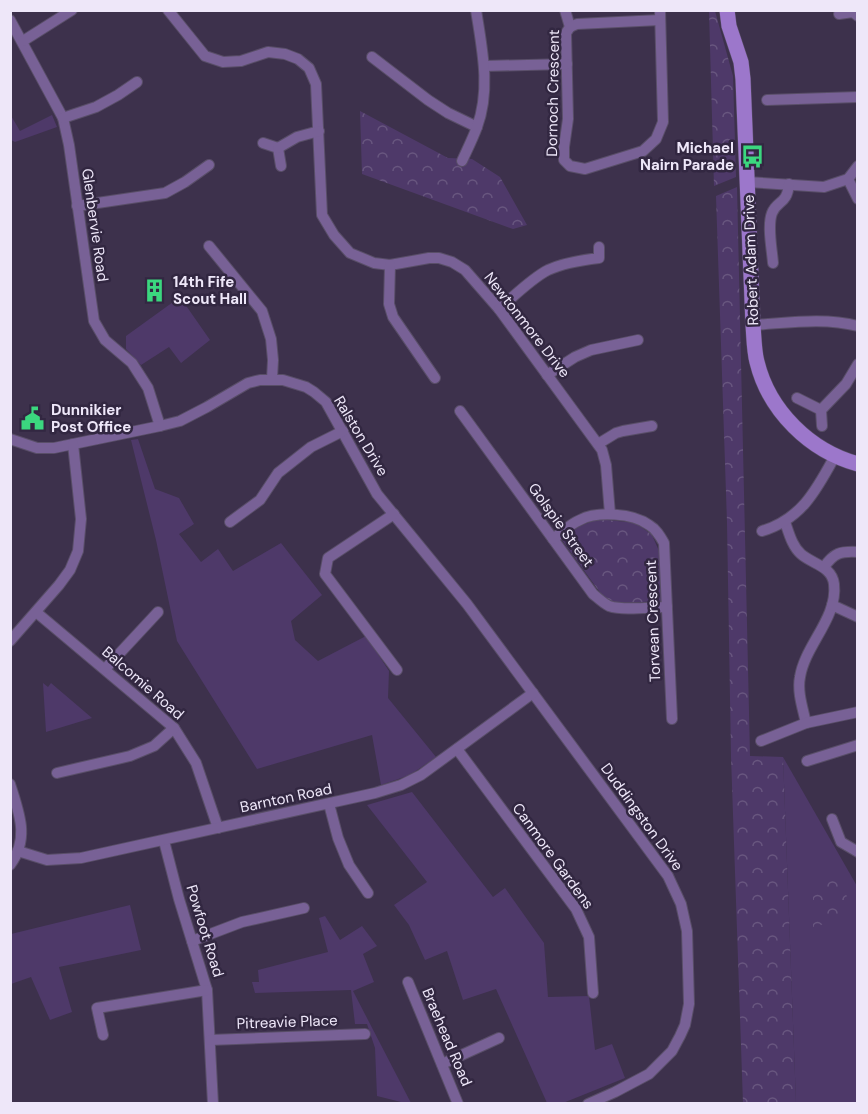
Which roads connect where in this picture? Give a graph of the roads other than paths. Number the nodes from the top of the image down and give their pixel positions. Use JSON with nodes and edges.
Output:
{"nodes":[{"id":1,"x":72,"y":10,"type":"edge"},
{"id":2,"x":476,"y":10,"type":"edge"},
{"id":3,"x":565,"y":10,"type":"edge"},
{"id":4,"x":727,"y":10,"type":"edge"},
{"id":5,"x":170,"y":11,"type":"edge"},
{"id":6,"x":855,"y":13,"type":"edge"},
{"id":7,"x":838,"y":14,"type":"dead end"},
{"id":8,"x":660,"y":15,"type":"edge"},
{"id":9,"x":10,"y":20,"type":"edge"},
{"id":10,"x":570,"y":27,"type":"junction"},
{"id":11,"x":23,"y":41,"type":"junction"},
{"id":12,"x":372,"y":57,"type":"dead end"},
{"id":13,"x":567,"y":64,"type":"junction"},
{"id":14,"x":484,"y":66,"type":"junction"},
{"id":15,"x":137,"y":82,"type":"dead end"},
{"id":16,"x":858,"y":97,"type":"edge"},
{"id":17,"x":767,"y":100,"type":"dead end"},
{"id":18,"x":63,"y":118,"type":"junction"},
{"id":19,"x":477,"y":127,"type":"junction"},
{"id":20,"x":319,"y":131,"type":"junction"},
{"id":21,"x":263,"y":142,"type":"dead end"},
{"id":22,"x":278,"y":148,"type":"junction"},
{"id":23,"x":462,"y":161,"type":"dead end"},
{"id":24,"x":208,"y":165,"type":"dead end"},
{"id":25,"x":281,"y":166,"type":"dead end"},
{"id":26,"x":858,"y":166,"type":"edge"},
{"id":27,"x":848,"y":179,"type":"junction"},
{"id":28,"x":747,"y":182,"type":"junction"},
{"id":29,"x":789,"y":184,"type":"junction"},
{"id":30,"x":858,"y":199,"type":"edge"},
{"id":31,"x":77,"y":206,"type":"junction"},
{"id":32,"x":209,"y":246,"type":"dead end"},
{"id":33,"x":601,"y":257,"type":"dead end"},
{"id":34,"x":773,"y":263,"type":"dead end"},
{"id":35,"x":390,"y":265,"type":"junction"},
{"id":36,"x":499,"y":309,"type":"junction"},
{"id":37,"x":753,"y":325,"type":"junction"},
{"id":38,"x":858,"y":326,"type":"edge"},
{"id":39,"x":638,"y":340,"type":"dead end"},
{"id":40,"x":858,"y":364,"type":"edge"},
{"id":41,"x":547,"y":375,"type":"junction"},
{"id":42,"x":435,"y":378,"type":"dead end"},
{"id":43,"x":272,"y":379,"type":"junction"},
{"id":44,"x":797,"y":398,"type":"dead end"},
{"id":45,"x":821,"y":410,"type":"junction"},
{"id":46,"x":460,"y":411,"type":"dead end"},
{"id":47,"x":160,"y":426,"type":"junction"},
{"id":48,"x":652,"y":426,"type":"dead end"},
{"id":49,"x":822,"y":426,"type":"dead end"},
{"id":50,"x":343,"y":431,"type":"junction"},
{"id":51,"x":10,"y":439,"type":"edge"},
{"id":52,"x":73,"y":444,"type":"junction"},
{"id":53,"x":598,"y":444,"type":"junction"},
{"id":54,"x":835,"y":456,"type":"junction"},
{"id":55,"x":858,"y":464,"type":"edge"},
{"id":56,"x":394,"y":514,"type":"junction"},
{"id":57,"x":610,"y":514,"type":"junction"},
{"id":58,"x":230,"y":522,"type":"dead end"},
{"id":59,"x":785,"y":522,"type":"junction"},
{"id":60,"x":762,"y":531,"type":"dead end"},
{"id":61,"x":553,"y":539,"type":"junction"},
{"id":62,"x":858,"y":552,"type":"edge"},
{"id":63,"x":824,"y":567,"type":"junction"},
{"id":64,"x":832,"y":605,"type":"junction"},
{"id":65,"x":667,"y":607,"type":"junction"},
{"id":66,"x":36,"y":612,"type":"junction"},
{"id":67,"x":158,"y":612,"type":"dead end"},
{"id":68,"x":858,"y":616,"type":"edge"},
{"id":69,"x":10,"y":641,"type":"edge"},
{"id":70,"x":105,"y":669,"type":"junction"},
{"id":71,"x":397,"y":670,"type":"dead end"},
{"id":72,"x":533,"y":693,"type":"junction"},
{"id":73,"x":858,"y":712,"type":"edge"},
{"id":74,"x":672,"y":719,"type":"dead end"},
{"id":75,"x":806,"y":723,"type":"junction"},
{"id":76,"x":174,"y":728,"type":"junction"},
{"id":77,"x":761,"y":741,"type":"dead end"},
{"id":78,"x":858,"y":744,"type":"edge"},
{"id":79,"x":457,"y":749,"type":"junction"},
{"id":80,"x":807,"y":761,"type":"dead end"},
{"id":81,"x":57,"y":773,"type":"dead end"},
{"id":82,"x":10,"y":784,"type":"edge"},
{"id":83,"x":329,"y":804,"type":"junction"},
{"id":84,"x":832,"y":819,"type":"dead end"},
{"id":85,"x":218,"y":828,"type":"junction"},
{"id":86,"x":164,"y":841,"type":"junction"},
{"id":87,"x":18,"y":851,"type":"junction"},
{"id":88,"x":858,"y":852,"type":"edge"},
{"id":89,"x":10,"y":865,"type":"edge"},
{"id":90,"x":368,"y":893,"type":"dead end"},
{"id":91,"x":304,"y":908,"type":"dead end"},
{"id":92,"x":192,"y":941,"type":"junction"},
{"id":93,"x":408,"y":982,"type":"dead end"},
{"id":94,"x":207,"y":990,"type":"junction"},
{"id":95,"x":593,"y":993,"type":"dead end"},
{"id":96,"x":365,"y":1034,"type":"dead end"},
{"id":97,"x":103,"y":1035,"type":"dead end"},
{"id":98,"x":499,"y":1038,"type":"dead end"},
{"id":99,"x":210,"y":1040,"type":"junction"},
{"id":100,"x":442,"y":1064,"type":"junction"},
{"id":101,"x":213,"y":1104,"type":"edge"},
{"id":102,"x":459,"y":1104,"type":"edge"},
{"id":103,"x":588,"y":1104,"type":"edge"}],
"edges":[{"from":1,"to":11,"type":"street"},
{"from":2,"to":14,"type":"street"},
{"from":3,"to":10,"type":"street","name":"Dornoch Crescent"},
{"from":4,"to":28,"type":"street","name":"Robert Adam Drive"},
{"from":5,"to":20,"type":"street","name":"Newtonmore Drive"},
{"from":6,"to":7,"type":"street"},
{"from":8,"to":10,"type":"street"},
{"from":8,"to":13,"type":"street","name":"Dornoch Crescent"},
{"from":9,"to":11,"type":"street","name":"Glenbervie Road"},
{"from":10,"to":13,"type":"street","name":"Dornoch Crescent"},
{"from":11,"to":18,"type":"street","name":"Glenbervie Road"},
{"from":12,"to":19,"type":"street"},
{"from":13,"to":14,"type":"street"},
{"from":14,"to":19,"type":"street"},
{"from":15,"to":18,"type":"street"},
{"from":16,"to":17,"type":"street"},
{"from":18,"to":31,"type":"street","name":"Glenbervie Road"},
{"from":19,"to":23,"type":"street"},
{"from":20,"to":22,"type":"street"},
{"from":20,"to":35,"type":"street","name":"Newtonmore Drive"},
{"from":21,"to":22,"type":"street"},
{"from":22,"to":25,"type":"street"},
{"from":24,"to":31,"type":"street"},
{"from":26,"to":27,"type":"street"},
{"from":27,"to":29,"type":"street"},
{"from":27,"to":30,"type":"street"},
{"from":28,"to":29,"type":"street"},
{"from":28,"to":37,"type":"street","name":"Robert Adam Drive"},
{"from":29,"to":34,"type":"street"},
{"from":31,"to":47,"type":"street","name":"Glenbervie Road"},
{"from":32,"to":43,"type":"street"},
{"from":33,"to":36,"type":"street"},
{"from":35,"to":36,"type":"street","name":"Newtonmore Drive"},
{"from":35,"to":42,"type":"street"},
{"from":36,"to":41,"type":"street","name":"Newtonmore Drive"},
{"from":37,"to":38,"type":"street"},
{"from":37,"to":54,"type":"street","name":"Robert Adam Drive"},
{"from":39,"to":41,"type":"street"},
{"from":40,"to":45,"type":"street"},
{"from":41,"to":53,"type":"street","name":"Newtonmore Drive"},
{"from":43,"to":47,"type":"street","name":"Ralston Drive"},
{"from":43,"to":50,"type":"street","name":"Ralston Drive"},
{"from":44,"to":45,"type":"street"},
{"from":45,"to":49,"type":"street"},
{"from":46,"to":61,"type":"street","name":"Golspie Street"},
{"from":47,"to":52,"type":"street","name":"Ralston Drive"},
{"from":48,"to":53,"type":"street"},
{"from":50,"to":56,"type":"street","name":"Ralston Drive"},
{"from":50,"to":58,"type":"street"},
{"from":51,"to":52,"type":"street","name":"Ralston Drive"},
{"from":52,"to":66,"type":"street"},
{"from":53,"to":57,"type":"street","name":"Newtonmore Drive"},
{"from":54,"to":55,"type":"street","name":"Robert Adam Drive"},
{"from":54,"to":59,"type":"street"},
{"from":56,"to":71,"type":"street"},
{"from":56,"to":72,"type":"street","name":"Ralston Drive"},
{"from":57,"to":61,"type":"street","name":"Torvean Crescent"},
{"from":57,"to":65,"type":"street","name":"Torvean Crescent"},
{"from":59,"to":60,"type":"street"},
{"from":59,"to":63,"type":"street"},
{"from":61,"to":65,"type":"street","name":"Golspie Street"},
{"from":62,"to":63,"type":"street"},
{"from":63,"to":64,"type":"street"},
{"from":64,"to":68,"type":"street"},
{"from":64,"to":75,"type":"street"},
{"from":65,"to":74,"type":"street","name":"Torvean Crescent"},
{"from":66,"to":69,"type":"street"},
{"from":66,"to":70,"type":"street","name":"Balcomie Road"},
{"from":67,"to":70,"type":"street"},
{"from":70,"to":76,"type":"street","name":"Balcomie Road"},
{"from":72,"to":79,"type":"street","name":"Barnton Road"},
{"from":72,"to":103,"type":"street","name":"Duddingston Drive"},
{"from":73,"to":75,"type":"street"},
{"from":75,"to":77,"type":"street"},
{"from":76,"to":81,"type":"street"},
{"from":76,"to":85,"type":"street","name":"Balcomie Road"},
{"from":78,"to":80,"type":"street"},
{"from":79,"to":83,"type":"street","name":"Barnton Road"},
{"from":79,"to":95,"type":"street","name":"Canmore Gardens"},
{"from":82,"to":87,"type":"street"},
{"from":83,"to":85,"type":"street","name":"Barnton Road"},
{"from":83,"to":90,"type":"street"},
{"from":84,"to":88,"type":"street"},
{"from":85,"to":86,"type":"street","name":"Barnton Road"},
{"from":86,"to":87,"type":"street","name":"Barnton Road"},
{"from":86,"to":92,"type":"street","name":"Powfoot Road"},
{"from":87,"to":89,"type":"street"},
{"from":91,"to":92,"type":"street"},
{"from":92,"to":94,"type":"street","name":"Powfoot Road"},
{"from":93,"to":100,"type":"street","name":"Braehead Road"},
{"from":94,"to":97,"type":"street"},
{"from":94,"to":99,"type":"street","name":"Powfoot Road"},
{"from":96,"to":99,"type":"street","name":"Pitreavie Place"},
{"from":98,"to":100,"type":"street"},
{"from":99,"to":101,"type":"street","name":"Powfoot Road"},
{"from":100,"to":102,"type":"street","name":"Braehead Road"}]}
